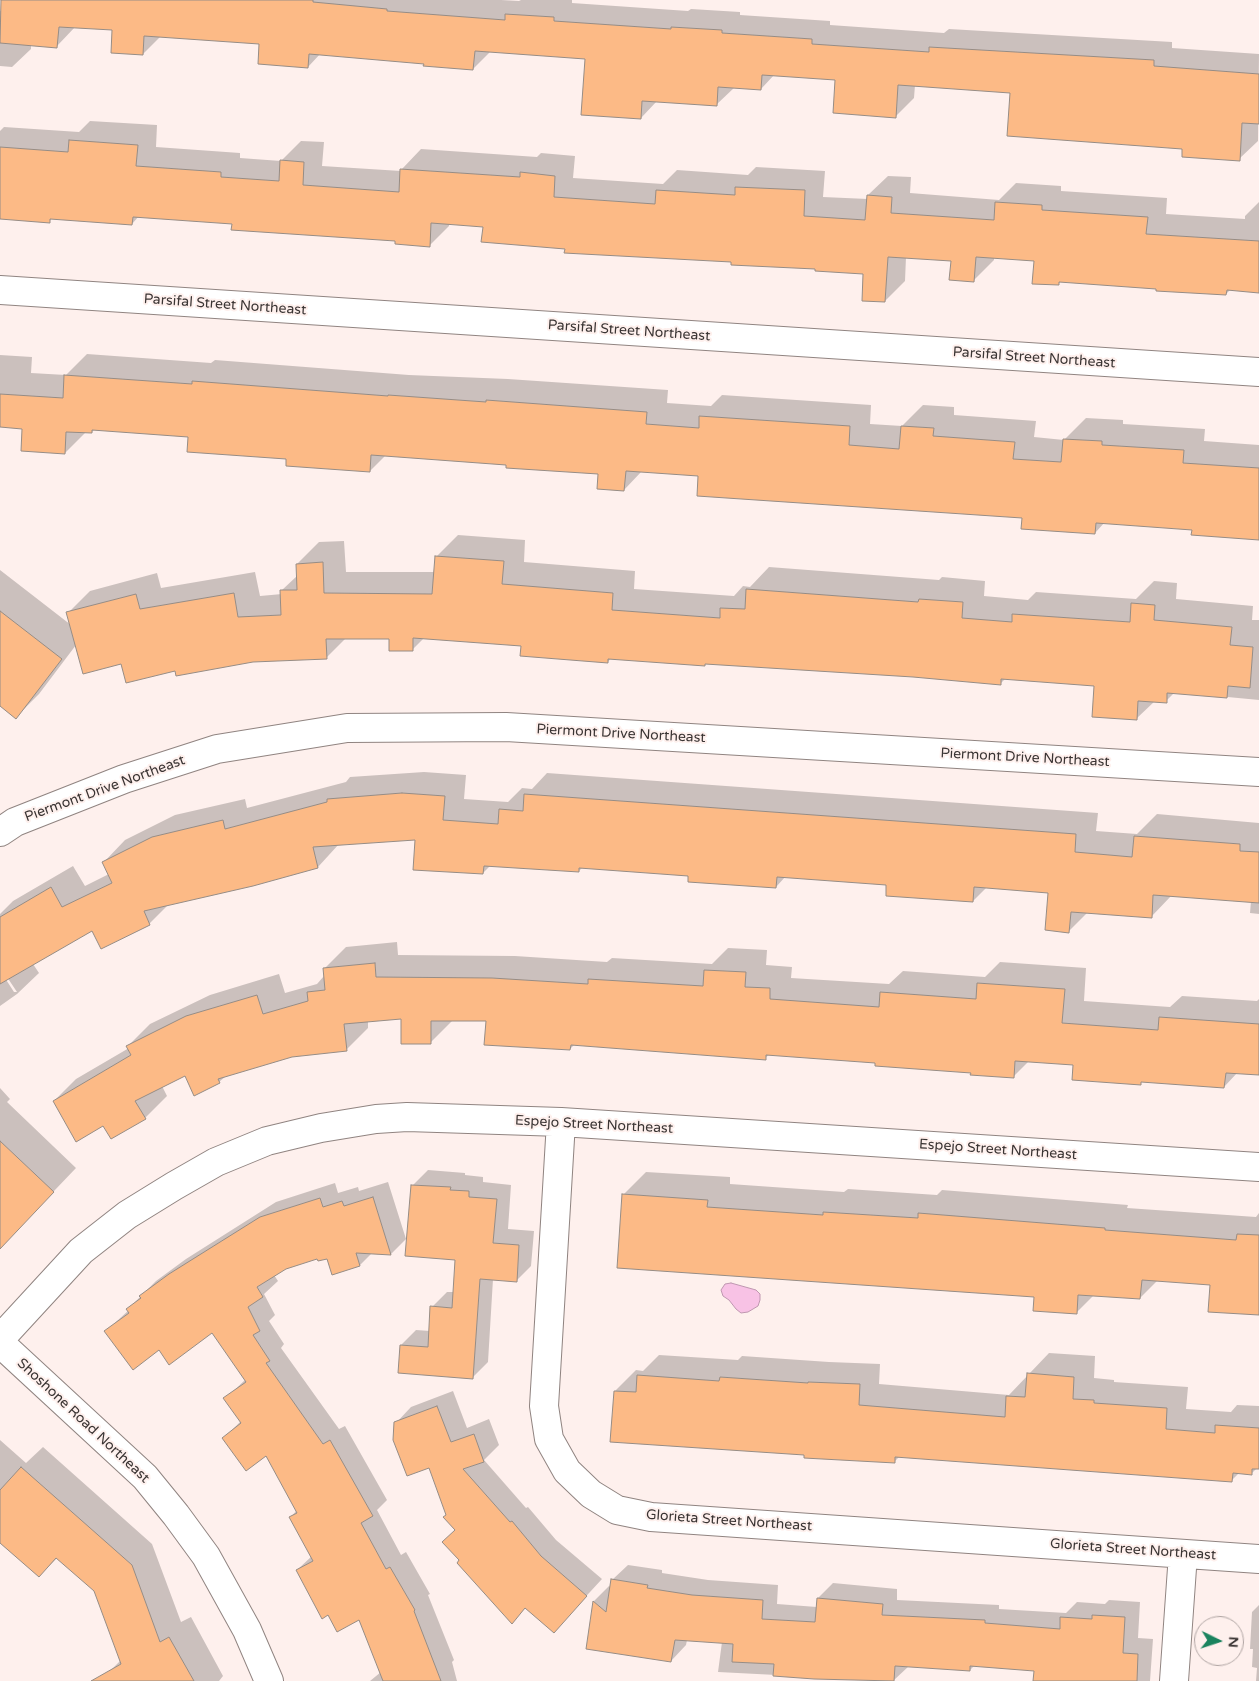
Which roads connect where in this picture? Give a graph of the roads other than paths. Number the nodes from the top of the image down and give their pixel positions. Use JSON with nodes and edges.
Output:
{"nodes":[{"id":1,"x":0,"y":290,"type":"edge"},
{"id":2,"x":1259,"y":372,"type":"edge"},
{"id":3,"x":1259,"y":772,"type":"edge"},
{"id":4,"x":5,"y":821,"type":"edge"},
{"id":5,"x":561,"y":1122,"type":"junction"},
{"id":6,"x":1259,"y":1167,"type":"edge"},
{"id":7,"x":0,"y":1339,"type":"edge"},
{"id":8,"x":0,"y":1343,"type":"edge"},
{"id":9,"x":1183,"y":1554,"type":"junction"},
{"id":10,"x":1259,"y":1559,"type":"edge"},
{"id":11,"x":268,"y":1681,"type":"edge"},
{"id":12,"x":1174,"y":1681,"type":"edge"}],
"edges":[{"from":1,"to":2,"type":"street","name":"Parsifal Street Northeast"},
{"from":3,"to":4,"type":"street","name":"Piermont Drive Northeast"},
{"from":5,"to":6,"type":"street","name":"Espejo Street Northeast"},
{"from":5,"to":7,"type":"street","name":"Espejo Street Northeast"},
{"from":5,"to":9,"type":"street","name":"Glorieta Street Northeast"},
{"from":8,"to":11,"type":"street","name":"Shoshone Road Northeast"},
{"from":9,"to":10,"type":"street","name":"Glorieta Street Northeast"},
{"from":9,"to":12,"type":"street"}]}
